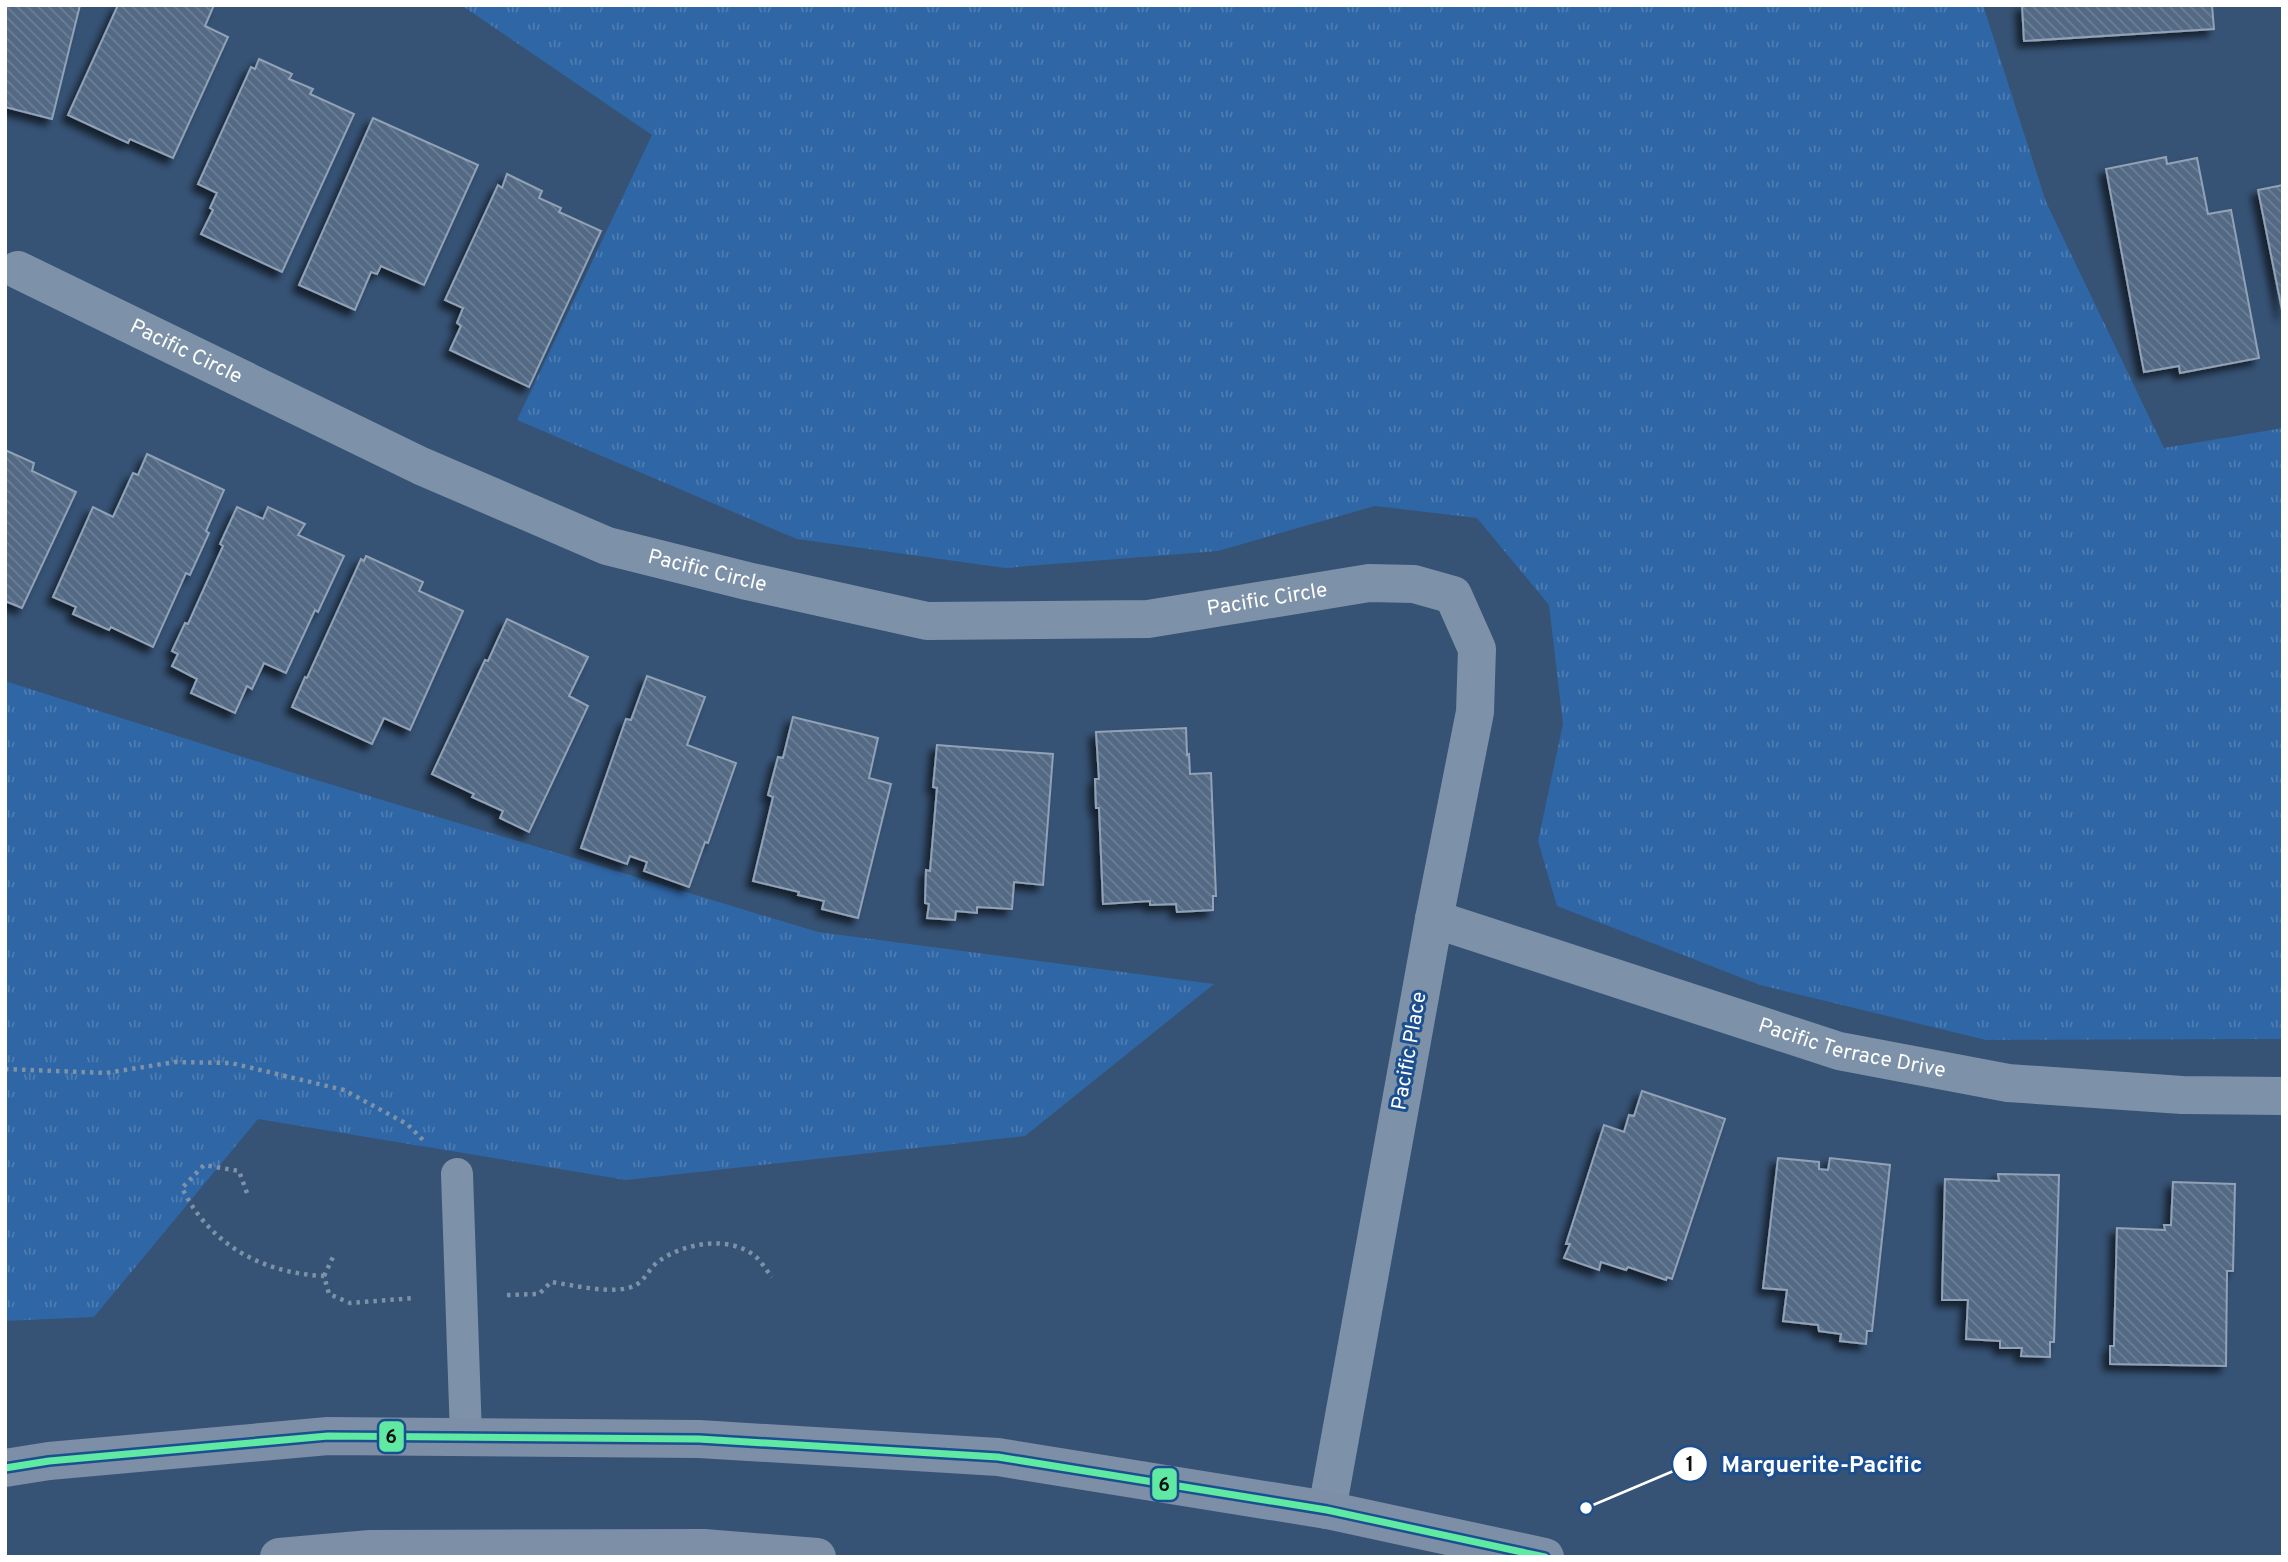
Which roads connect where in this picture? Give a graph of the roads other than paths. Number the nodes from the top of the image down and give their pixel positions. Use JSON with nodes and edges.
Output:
{"nodes":[{"id":1,"x":18,"y":270,"type":"dead end"},
{"id":2,"x":1453,"y":595,"type":"joint"},
{"id":3,"x":1434,"y":919,"type":"junction"},
{"id":4,"x":2283,"y":1096,"type":"edge"},
{"id":5,"x":457,"y":1174,"type":"road end"},
{"id":6,"x":467,"y":1436,"type":"junction"},
{"id":7,"x":5,"y":1468,"type":"edge"},
{"id":8,"x":1327,"y":1510,"type":"junction"},
{"id":9,"x":279,"y":1557,"type":"edge"},
{"id":10,"x":817,"y":1557,"type":"edge"},
{"id":11,"x":1545,"y":1557,"type":"edge"}],
"edges":[{"from":1,"to":2,"type":"street","name":"Pacific Circle"},
{"from":2,"to":3,"type":"street","name":"Pacific Place"},
{"from":3,"to":4,"type":"street","name":"Pacific Terrace Drive"},
{"from":3,"to":8,"type":"street","name":"Pacific Place"},
{"from":5,"to":6,"type":"lane"},
{"from":6,"to":7,"type":"main road"},
{"from":6,"to":8,"type":"main road"},
{"from":8,"to":11,"type":"main road"},
{"from":9,"to":10,"type":"main road"}]}
